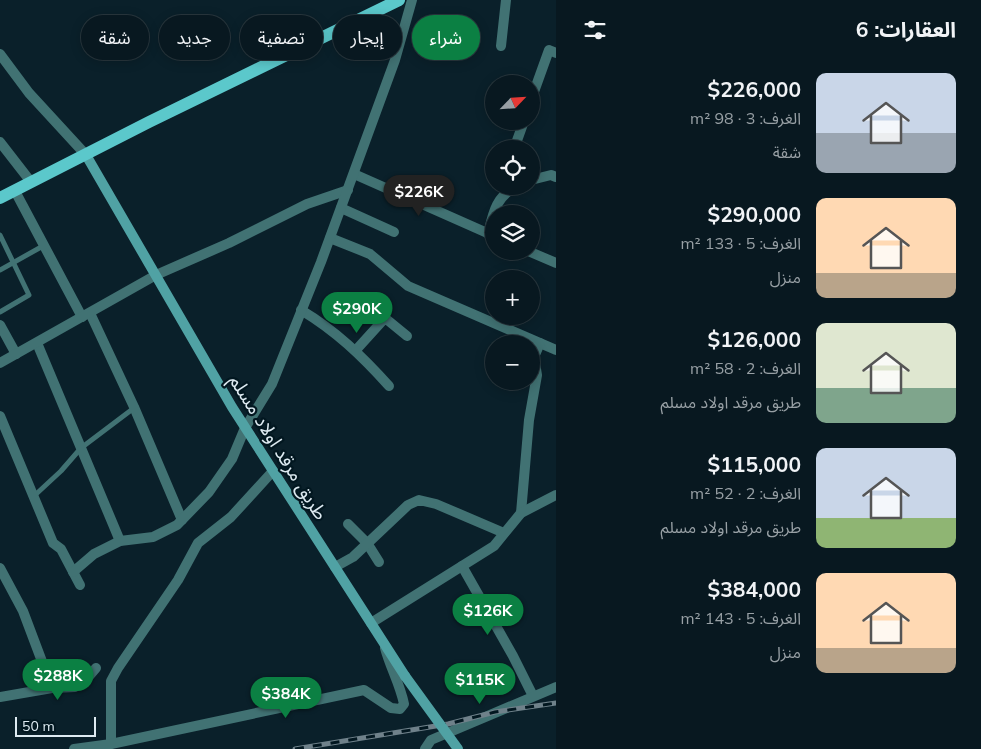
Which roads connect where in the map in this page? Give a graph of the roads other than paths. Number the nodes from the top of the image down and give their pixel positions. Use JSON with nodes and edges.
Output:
{"nodes":[{"id":1,"x":399,"y":0,"type":"edge"},
{"id":2,"x":412,"y":0,"type":"edge"},
{"id":3,"x":506,"y":0,"type":"edge"},
{"id":4,"x":501,"y":46,"type":"dead end"},
{"id":5,"x":556,"y":53,"type":"edge"},
{"id":6,"x":0,"y":54,"type":"edge"},
{"id":7,"x":540,"y":75,"type":"edge"},
{"id":8,"x":0,"y":142,"type":"edge"},
{"id":9,"x":86,"y":155,"type":"junction"},
{"id":10,"x":354,"y":174,"type":"junction"},
{"id":11,"x":556,"y":176,"type":"edge"},
{"id":12,"x":540,"y":178,"type":"edge"},
{"id":13,"x":31,"y":182,"type":"junction"},
{"id":14,"x":348,"y":190,"type":"junction"},
{"id":15,"x":15,"y":191,"type":"junction"},
{"id":16,"x":504,"y":195,"type":"edge"},
{"id":17,"x":0,"y":198,"type":"edge"},
{"id":18,"x":495,"y":205,"type":"edge"},
{"id":19,"x":341,"y":208,"type":"junction"},
{"id":20,"x":394,"y":232,"type":"dead end"},
{"id":21,"x":485,"y":232,"type":"edge"},
{"id":22,"x":0,"y":235,"type":"edge"},
{"id":23,"x":330,"y":238,"type":"junction"},
{"id":24,"x":43,"y":246,"type":"junction"},
{"id":25,"x":540,"y":256,"type":"edge"},
{"id":26,"x":13,"y":263,"type":"junction"},
{"id":27,"x":556,"y":263,"type":"edge"},
{"id":28,"x":0,"y":270,"type":"edge"},
{"id":29,"x":156,"y":275,"type":"junction"},
{"id":30,"x":301,"y":310,"type":"junction"},
{"id":31,"x":0,"y":312,"type":"edge"},
{"id":32,"x":86,"y":315,"type":"junction"},
{"id":33,"x":0,"y":325,"type":"edge"},
{"id":34,"x":521,"y":335,"type":"edge"},
{"id":35,"x":407,"y":336,"type":"dead end"},
{"id":36,"x":36,"y":343,"type":"junction"},
{"id":37,"x":540,"y":343,"type":"edge"},
{"id":38,"x":356,"y":350,"type":"junction"},
{"id":39,"x":556,"y":350,"type":"edge"},
{"id":40,"x":16,"y":354,"type":"junction"},
{"id":41,"x":0,"y":363,"type":"edge"},
{"id":42,"x":389,"y":386,"type":"dead end"},
{"id":43,"x":534,"y":390,"type":"edge"},
{"id":44,"x":134,"y":407,"type":"junction"},
{"id":45,"x":0,"y":416,"type":"edge"},
{"id":46,"x":245,"y":428,"type":"junction"},
{"id":47,"x":80,"y":448,"type":"junction"},
{"id":48,"x":273,"y":471,"type":"junction"},
{"id":49,"x":556,"y":495,"type":"edge"},
{"id":50,"x":33,"y":497,"type":"junction"},
{"id":51,"x":521,"y":513,"type":"junction"},
{"id":52,"x":182,"y":520,"type":"junction"},
{"id":53,"x":348,"y":524,"type":"dead end"},
{"id":54,"x":504,"y":534,"type":"junction"},
{"id":55,"x":120,"y":541,"type":"junction"},
{"id":56,"x":367,"y":543,"type":"junction"},
{"id":57,"x":378,"y":562,"type":"dead end"},
{"id":58,"x":462,"y":566,"type":"junction"},
{"id":59,"x":335,"y":567,"type":"junction"},
{"id":60,"x":0,"y":568,"type":"edge"},
{"id":61,"x":73,"y":572,"type":"junction"},
{"id":62,"x":80,"y":584,"type":"dead end"},
{"id":63,"x":372,"y":623,"type":"junction"},
{"id":64,"x":384,"y":643,"type":"junction"},
{"id":65,"x":96,"y":668,"type":"dead end"},
{"id":66,"x":556,"y":687,"type":"edge"},
{"id":67,"x":52,"y":688,"type":"junction"},
{"id":68,"x":533,"y":696,"type":"junction"},
{"id":69,"x":0,"y":697,"type":"edge"},
{"id":70,"x":111,"y":744,"type":"junction"},
{"id":71,"x":99,"y":747,"type":"edge"},
{"id":72,"x":74,"y":749,"type":"edge"},
{"id":73,"x":425,"y":749,"type":"edge"},
{"id":74,"x":458,"y":749,"type":"edge"}],
"edges":[{"from":1,"to":9,"type":"main road"},
{"from":2,"to":10,"type":"street"},
{"from":3,"to":4,"type":"street"},
{"from":5,"to":7,"type":"street"},
{"from":6,"to":9,"type":"street"},
{"from":8,"to":13,"type":"street"},
{"from":9,"to":13,"type":"main road"},
{"from":9,"to":29,"type":"street","name":"طريق مرقد اولاد مسلم"},
{"from":10,"to":14,"type":"street"},
{"from":10,"to":21,"type":"street"},
{"from":11,"to":12,"type":"street"},
{"from":13,"to":15,"type":"main road"},
{"from":14,"to":19,"type":"street"},
{"from":14,"to":29,"type":"street"},
{"from":15,"to":17,"type":"main road"},
{"from":15,"to":24,"type":"street"},
{"from":16,"to":18,"type":"street"},
{"from":19,"to":20,"type":"street"},
{"from":19,"to":23,"type":"street"},
{"from":22,"to":26,"type":"lane"},
{"from":23,"to":30,"type":"street"},
{"from":23,"to":34,"type":"street"},
{"from":24,"to":26,"type":"lane"},
{"from":24,"to":32,"type":"street"},
{"from":25,"to":27,"type":"street"},
{"from":26,"to":28,"type":"lane"},
{"from":26,"to":31,"type":"lane"},
{"from":29,"to":32,"type":"street"},
{"from":29,"to":46,"type":"street","name":"طريق مرقد اولاد مسلم"},
{"from":30,"to":38,"type":"street"},
{"from":30,"to":46,"type":"street"},
{"from":32,"to":36,"type":"street"},
{"from":32,"to":44,"type":"street"},
{"from":33,"to":40,"type":"street"},
{"from":35,"to":38,"type":"street"},
{"from":36,"to":40,"type":"street"},
{"from":36,"to":47,"type":"street"},
{"from":37,"to":39,"type":"street"},
{"from":38,"to":42,"type":"street"},
{"from":40,"to":41,"type":"street"},
{"from":43,"to":51,"type":"street"},
{"from":44,"to":47,"type":"lane"},
{"from":44,"to":52,"type":"street"},
{"from":45,"to":50,"type":"street"},
{"from":46,"to":48,"type":"street","name":"طريق مرقد اولاد مسلم"},
{"from":46,"to":52,"type":"street"},
{"from":47,"to":50,"type":"lane"},
{"from":47,"to":55,"type":"street"},
{"from":48,"to":59,"type":"street","name":"طريق مرقد اولاد مسلم"},
{"from":48,"to":70,"type":"street"},
{"from":49,"to":51,"type":"street"},
{"from":50,"to":61,"type":"street"},
{"from":51,"to":54,"type":"street"},
{"from":52,"to":55,"type":"street"},
{"from":53,"to":56,"type":"street"},
{"from":54,"to":56,"type":"street"},
{"from":54,"to":58,"type":"street"},
{"from":55,"to":61,"type":"street"},
{"from":56,"to":57,"type":"street"},
{"from":56,"to":59,"type":"street"},
{"from":58,"to":63,"type":"street"},
{"from":58,"to":68,"type":"street"},
{"from":59,"to":63,"type":"street","name":"طريق مرقد اولاد مسلم"},
{"from":60,"to":67,"type":"street"},
{"from":61,"to":62,"type":"street"},
{"from":63,"to":64,"type":"street","name":"طريق مرقد اولاد مسلم"},
{"from":64,"to":70,"type":"street"},
{"from":64,"to":74,"type":"street","name":"طريق مرقد اولاد مسلم","bridge":true},
{"from":65,"to":67,"type":"street"},
{"from":66,"to":68,"type":"street"},
{"from":67,"to":69,"type":"street"},
{"from":68,"to":73,"type":"street"},
{"from":70,"to":71,"type":"street"},
{"from":71,"to":72,"type":"street"}]}
